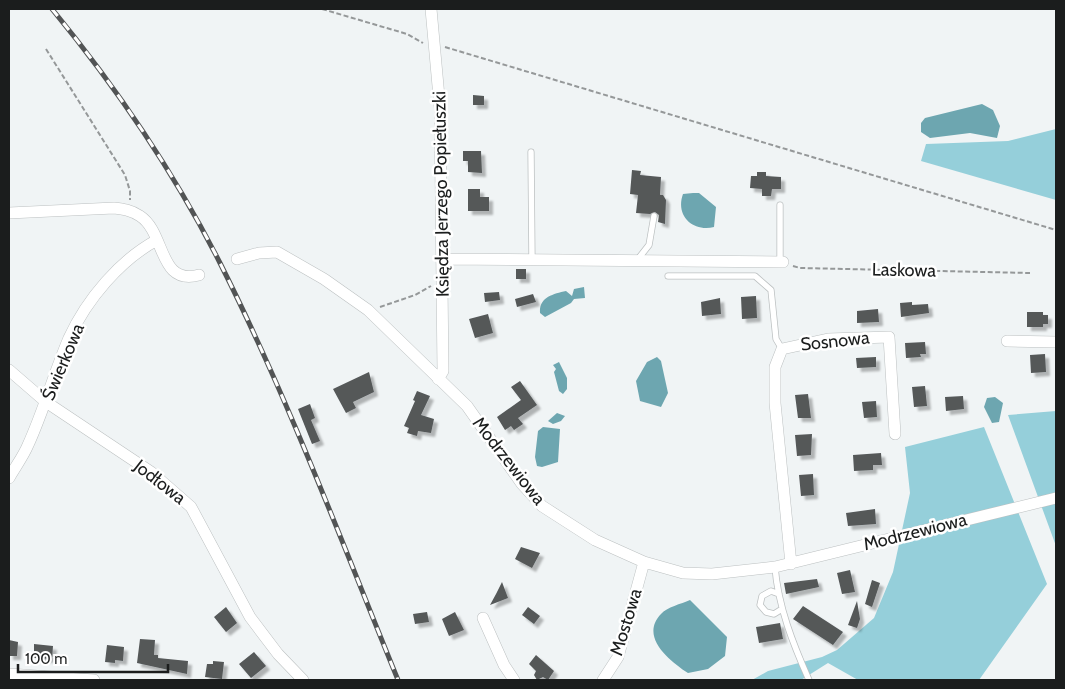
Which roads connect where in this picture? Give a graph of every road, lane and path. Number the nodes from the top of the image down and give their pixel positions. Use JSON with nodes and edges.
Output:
{"nodes":[{"id":1,"x":322,"y":9,"type":"edge"},
{"id":2,"x":431,"y":9,"type":"edge"},
{"id":3,"x":434,"y":44,"type":"junction"},
{"id":4,"x":46,"y":49,"type":"dead end"},
{"id":5,"x":531,"y":152,"type":"dead end"},
{"id":6,"x":780,"y":205,"type":"dead end"},
{"id":7,"x":130,"y":210,"type":"junction"},
{"id":8,"x":9,"y":213,"type":"edge"},
{"id":9,"x":654,"y":216,"type":"dead end"},
{"id":10,"x":1056,"y":230,"type":"edge"},
{"id":11,"x":157,"y":240,"type":"junction"},
{"id":12,"x":443,"y":258,"type":"junction"},
{"id":13,"x":237,"y":259,"type":"dead end"},
{"id":14,"x":638,"y":259,"type":"junction"},
{"id":15,"x":532,"y":260,"type":"junction"},
{"id":16,"x":782,"y":262,"type":"junction"},
{"id":17,"x":1030,"y":273,"type":"dead end"},
{"id":18,"x":199,"y":275,"type":"dead end"},
{"id":19,"x":668,"y":276,"type":"dead end"},
{"id":20,"x":443,"y":280,"type":"junction"},
{"id":21,"x":368,"y":310,"type":"junction"},
{"id":22,"x":1007,"y":341,"type":"dead end"},
{"id":23,"x":1056,"y":342,"type":"edge"},
{"id":24,"x":782,"y":349,"type":"junction"},
{"id":25,"x":9,"y":370,"type":"edge"},
{"id":26,"x":438,"y":379,"type":"junction"},
{"id":27,"x":46,"y":402,"type":"junction"},
{"id":28,"x":894,"y":434,"type":"dead end"},
{"id":29,"x":9,"y":478,"type":"edge"},
{"id":30,"x":1056,"y":498,"type":"edge"},
{"id":31,"x":644,"y":562,"type":"junction"},
{"id":32,"x":791,"y":564,"type":"junction"},
{"id":33,"x":775,"y":567,"type":"junction"},
{"id":34,"x":779,"y":594,"type":"junction"},
{"id":35,"x":782,"y":609,"type":"junction"},
{"id":36,"x":483,"y":618,"type":"dead end"},
{"id":37,"x":9,"y":674,"type":"edge"},
{"id":38,"x":94,"y":680,"type":"edge"},
{"id":39,"x":304,"y":680,"type":"edge"},
{"id":40,"x":514,"y":680,"type":"edge"},
{"id":41,"x":603,"y":680,"type":"edge"},
{"id":42,"x":809,"y":680,"type":"edge"}],
"edges":[{"from":1,"to":3,"type":"path"},
{"from":2,"to":3,"type":"street","name":"Księdza Jerzego Popiełuszki"},
{"from":3,"to":10,"type":"path"},
{"from":3,"to":12,"type":"street","name":"Księdza Jerzego Popiełuszki"},
{"from":4,"to":7,"type":"path"},
{"from":5,"to":15,"type":"lane"},
{"from":6,"to":16,"type":"lane"},
{"from":7,"to":8,"type":"street"},
{"from":7,"to":11,"type":"street"},
{"from":9,"to":14,"type":"lane"},
{"from":11,"to":18,"type":"street"},
{"from":11,"to":27,"type":"street","name":"Świerkowa"},
{"from":12,"to":15,"type":"street"},
{"from":12,"to":20,"type":"street","name":"Księdza Jerzego Popiełuszki"},
{"from":13,"to":21,"type":"street","name":"Modrzewiowa"},
{"from":14,"to":15,"type":"street"},
{"from":14,"to":16,"type":"street"},
{"from":16,"to":17,"type":"path","name":"Laskowa"},
{"from":19,"to":24,"type":"lane"},
{"from":20,"to":21,"type":"path"},
{"from":20,"to":26,"type":"street","name":"Księdza Jerzego Popiełuszki"},
{"from":21,"to":26,"type":"street","name":"Modrzewiowa"},
{"from":22,"to":23,"type":"street"},
{"from":24,"to":28,"type":"street","name":"Sosnowa"},
{"from":24,"to":32,"type":"street","name":"Sosnowa"},
{"from":25,"to":27,"type":"street","name":"Jodłowa"},
{"from":26,"to":31,"type":"street","name":"Modrzewiowa"},
{"from":27,"to":29,"type":"street","name":"Świerkowa"},
{"from":27,"to":39,"type":"street","name":"Jodłowa"},
{"from":30,"to":32,"type":"street","name":"Modrzewiowa"},
{"from":31,"to":33,"type":"street","name":"Modrzewiowa"},
{"from":31,"to":41,"type":"street","name":"Mostowa"},
{"from":32,"to":33,"type":"street","name":"Modrzewiowa"},
{"from":33,"to":34,"type":"lane"},
{"from":34,"to":35,"type":"lane"},
{"from":34,"to":35,"type":"lane"},
{"from":35,"to":42,"type":"lane"},
{"from":36,"to":40,"type":"street"},
{"from":37,"to":38,"type":"street"}]}
